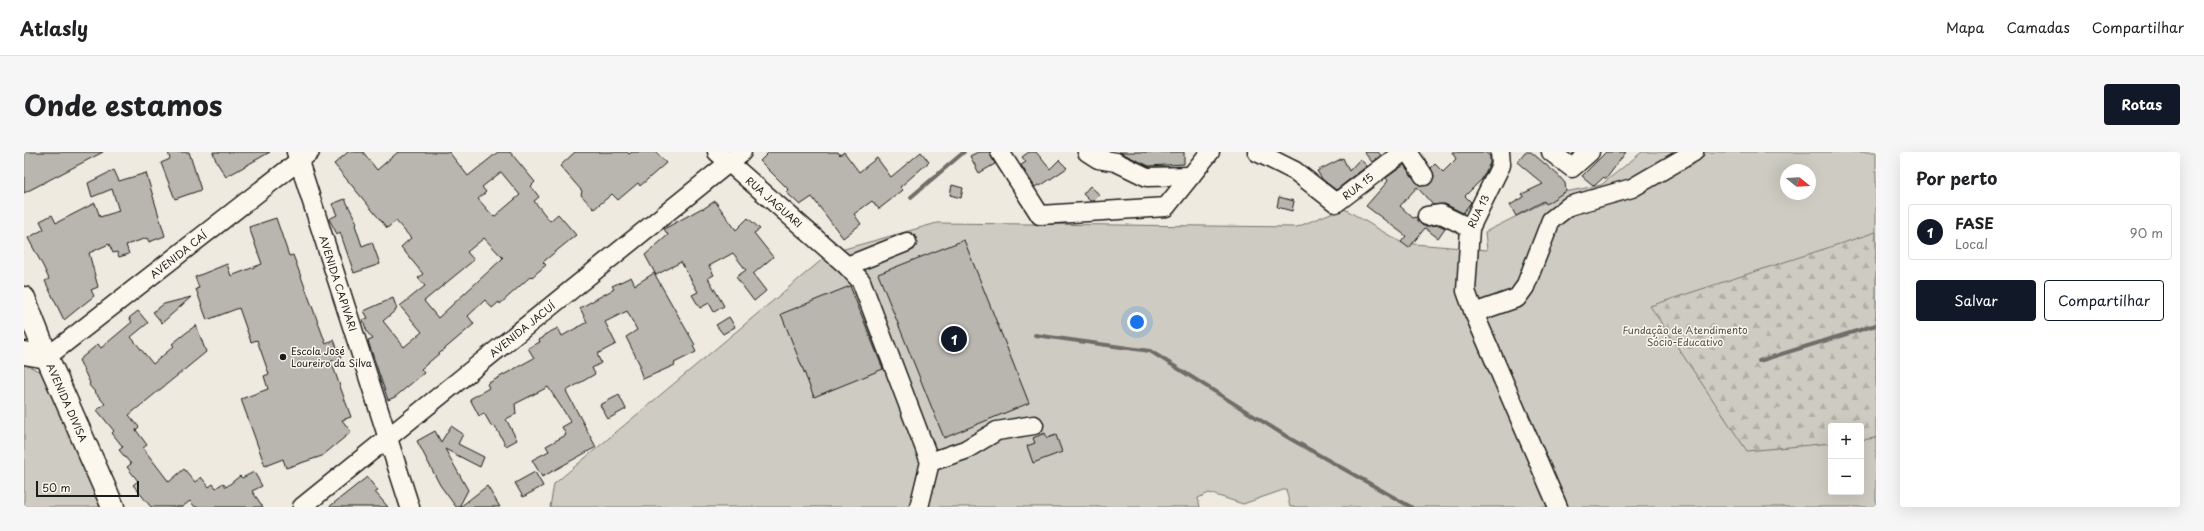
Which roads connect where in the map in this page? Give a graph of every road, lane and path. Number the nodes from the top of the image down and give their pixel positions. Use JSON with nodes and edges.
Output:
{"nodes":[{"id":1,"x":1000,"y":152,"type":"edge"},
{"id":2,"x":1087,"y":152,"type":"edge"},
{"id":3,"x":1210,"y":152,"type":"edge"},
{"id":4,"x":1257,"y":152,"type":"edge"},
{"id":5,"x":1403,"y":152,"type":"edge"},
{"id":6,"x":1408,"y":152,"type":"edge"},
{"id":7,"x":1500,"y":152,"type":"edge"},
{"id":8,"x":1551,"y":152,"type":"edge"},
{"id":9,"x":1590,"y":152,"type":"edge"},
{"id":10,"x":1694,"y":152,"type":"edge"},
{"id":11,"x":302,"y":155,"type":"edge"},
{"id":12,"x":729,"y":155,"type":"edge"},
{"id":13,"x":1191,"y":176,"type":"junction"},
{"id":14,"x":1424,"y":176,"type":"dead end"},
{"id":15,"x":1427,"y":216,"type":"dead end"},
{"id":16,"x":1470,"y":228,"type":"junction"},
{"id":17,"x":907,"y":242,"type":"dead end"},
{"id":18,"x":847,"y":266,"type":"junction"},
{"id":19,"x":24,"y":298,"type":"edge"},
{"id":20,"x":1474,"y":313,"type":"junction"},
{"id":21,"x":24,"y":326,"type":"edge"},
{"id":22,"x":24,"y":353,"type":"edge"},
{"id":23,"x":47,"y":357,"type":"junction"},
{"id":24,"x":1034,"y":425,"type":"dead end"},
{"id":25,"x":387,"y":439,"type":"junction"},
{"id":26,"x":930,"y":462,"type":"junction"},
{"id":27,"x":113,"y":507,"type":"edge"},
{"id":28,"x":302,"y":507,"type":"edge"},
{"id":29,"x":410,"y":507,"type":"edge"},
{"id":30,"x":919,"y":507,"type":"edge"},
{"id":31,"x":1558,"y":507,"type":"edge"}],
"edges":[{"from":1,"to":13,"type":"street"},
{"from":2,"to":13,"type":"street"},
{"from":3,"to":13,"type":"street"},
{"from":4,"to":5,"type":"street","name":"RUA 15"},
{"from":6,"to":14,"type":"street"},
{"from":7,"to":16,"type":"street","name":"RUA 13"},
{"from":8,"to":9,"type":"street"},
{"from":10,"to":20,"type":"street"},
{"from":11,"to":23,"type":"street","name":"AVENIDA CAÍ"},
{"from":11,"to":25,"type":"street","name":"AVENIDA CAPIVARI"},
{"from":12,"to":18,"type":"street","name":"RUA JAGUARI"},
{"from":12,"to":25,"type":"street","name":"AVENIDA JACUÍ"},
{"from":15,"to":16,"type":"street","name":"RUA 13"},
{"from":16,"to":20,"type":"street"},
{"from":17,"to":18,"type":"street"},
{"from":18,"to":26,"type":"street","name":"RUA JAGUARI"},
{"from":19,"to":23,"type":"main road","name":"AVENIDA DIVISA"},
{"from":20,"to":31,"type":"street"},
{"from":21,"to":23,"type":"street"},
{"from":22,"to":23,"type":"main road"},
{"from":23,"to":27,"type":"main road","name":"AVENIDA DIVISA"},
{"from":24,"to":26,"type":"street"},
{"from":25,"to":28,"type":"street","name":"AVENIDA JACUÍ"},
{"from":25,"to":29,"type":"street","name":"AVENIDA CAPIVARI"},
{"from":26,"to":30,"type":"street"}]}
